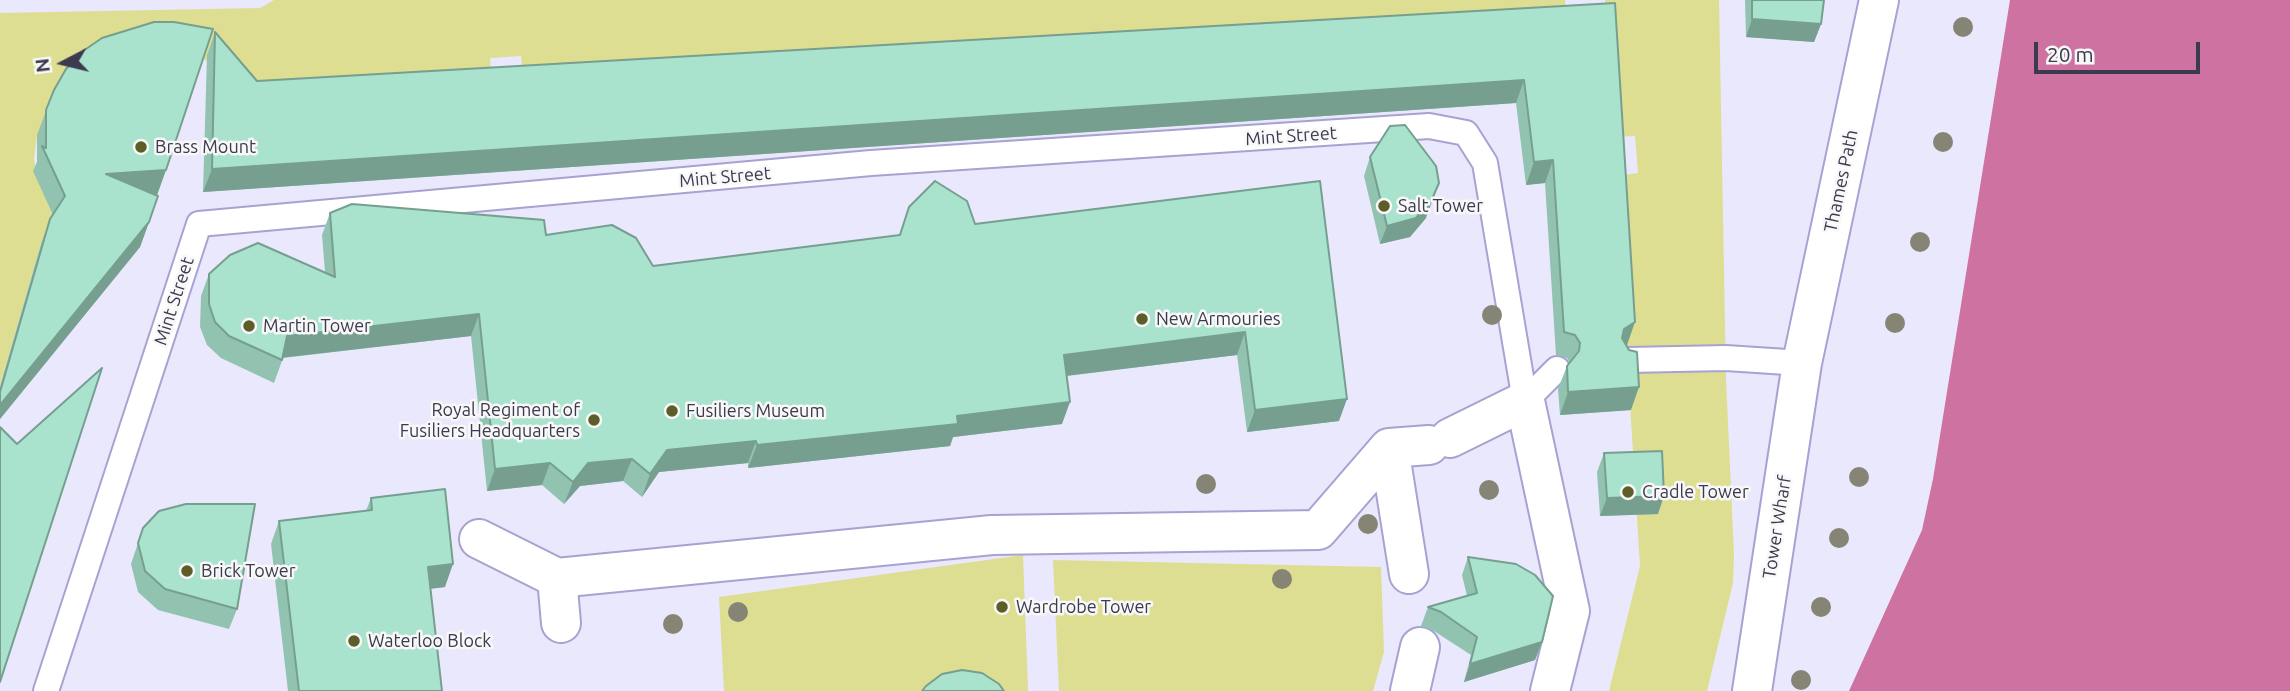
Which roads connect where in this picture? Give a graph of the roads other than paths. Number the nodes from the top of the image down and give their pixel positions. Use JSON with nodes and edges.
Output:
{"nodes":[{"id":1,"x":1879,"y":0,"type":"edge"},
{"id":2,"x":1628,"y":360,"type":"edge"},
{"id":3,"x":1802,"y":363,"type":"junction"},
{"id":4,"x":1557,"y":369,"type":"dead end"},
{"id":5,"x":1525,"y":401,"type":"junction"},
{"id":6,"x":1390,"y":448,"type":"junction"},
{"id":7,"x":479,"y":539,"type":"dead end"},
{"id":8,"x":1409,"y":573,"type":"dead end"},
{"id":9,"x":557,"y":578,"type":"junction"},
{"id":10,"x":561,"y":623,"type":"dead end"},
{"id":11,"x":1420,"y":647,"type":"dead end"},
{"id":12,"x":46,"y":691,"type":"edge"},
{"id":13,"x":1410,"y":691,"type":"edge"},
{"id":14,"x":1550,"y":691,"type":"edge"},
{"id":15,"x":1752,"y":691,"type":"edge"}],
"edges":[{"from":1,"to":3,"type":"street","name":"Thames Path"},
{"from":2,"to":3,"type":"lane"},
{"from":3,"to":15,"type":"street","name":"Tower Wharf"},
{"from":4,"to":5,"type":"lane"},
{"from":5,"to":6,"type":"street"},
{"from":5,"to":12,"type":"lane","name":"Mint Street"},
{"from":5,"to":14,"type":"street"},
{"from":6,"to":8,"type":"street"},
{"from":6,"to":9,"type":"street"},
{"from":7,"to":9,"type":"street"},
{"from":9,"to":10,"type":"street"},
{"from":11,"to":13,"type":"street"}]}
